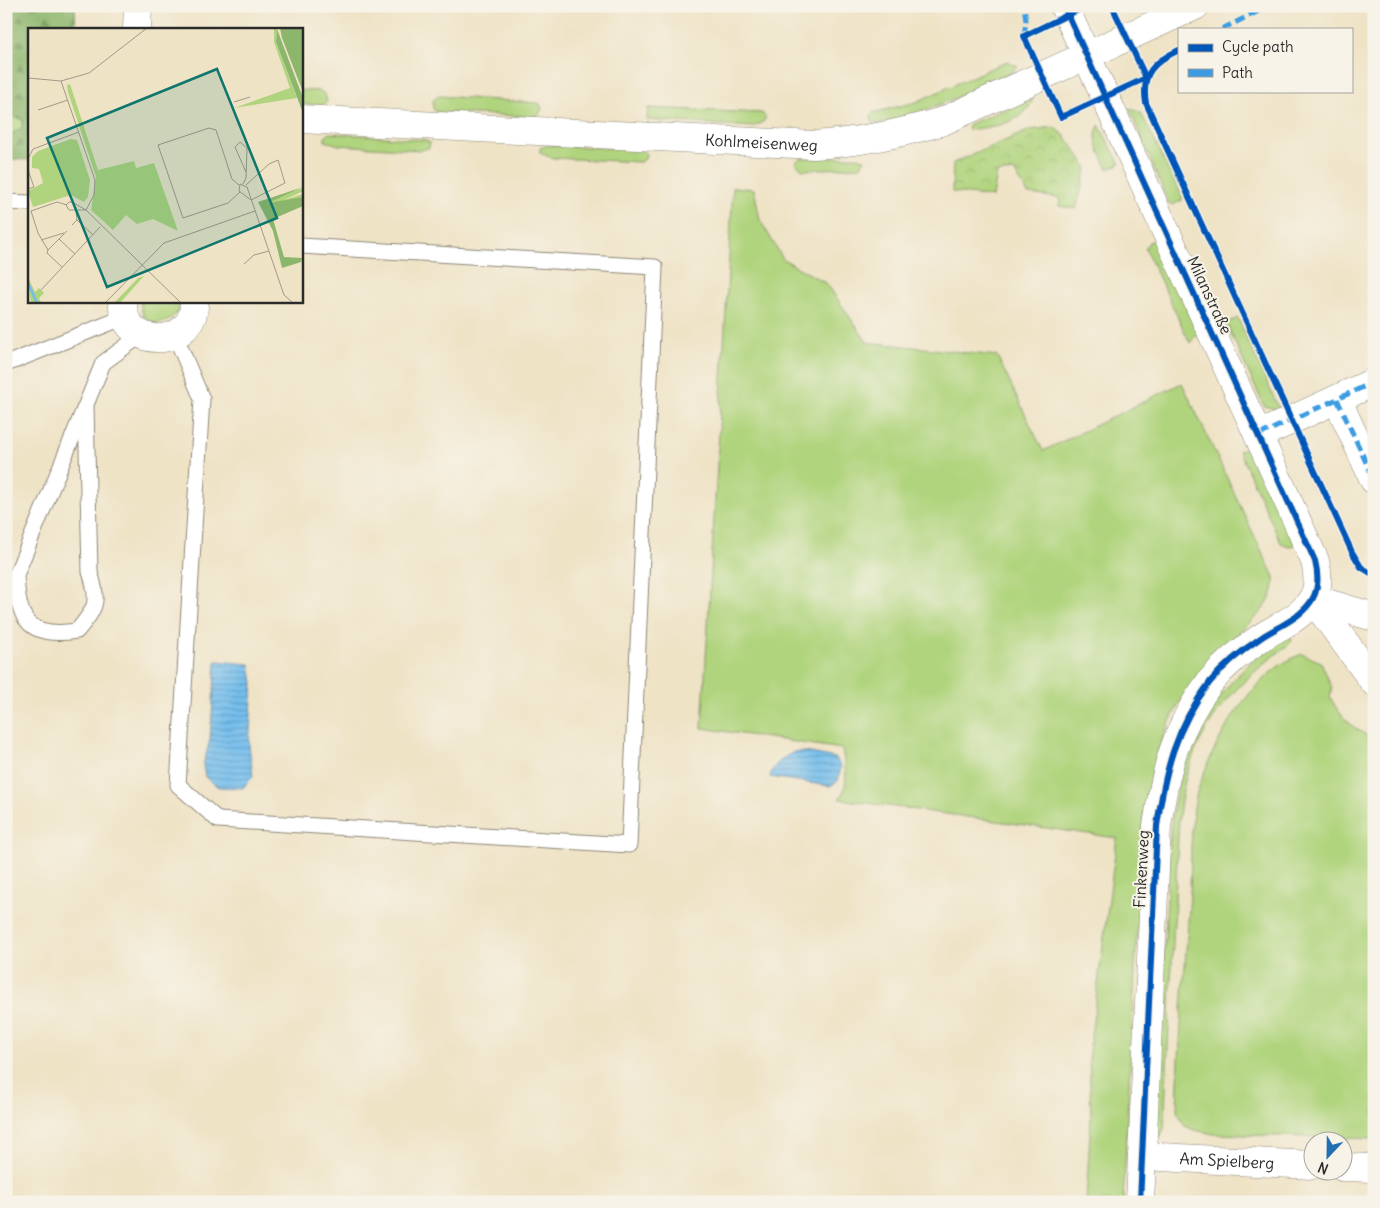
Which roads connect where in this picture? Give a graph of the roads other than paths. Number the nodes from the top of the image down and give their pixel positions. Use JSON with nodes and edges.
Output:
{"nodes":[{"id":1,"x":138,"y":6,"type":"edge"},
{"id":2,"x":1064,"y":6,"type":"edge"},
{"id":3,"x":1195,"y":6,"type":"edge"},
{"id":4,"x":137,"y":28,"type":"edge"},
{"id":5,"x":1086,"y":56,"type":"junction"},
{"id":6,"x":302,"y":119,"type":"edge"},
{"id":7,"x":6,"y":202,"type":"edge"},
{"id":8,"x":28,"y":202,"type":"edge"},
{"id":9,"x":302,"y":246,"type":"edge"},
{"id":10,"x":194,"y":302,"type":"edge"},
{"id":11,"x":130,"y":318,"type":"edge"},
{"id":12,"x":175,"y":335,"type":"junction"},
{"id":13,"x":6,"y":364,"type":"edge"},
{"id":14,"x":1374,"y":382,"type":"edge"},
{"id":15,"x":1337,"y":399,"type":"junction"},
{"id":16,"x":86,"y":407,"type":"junction"},
{"id":17,"x":1259,"y":435,"type":"junction"},
{"id":18,"x":1374,"y":480,"type":"edge"},
{"id":19,"x":1313,"y":599,"type":"junction"},
{"id":20,"x":1374,"y":617,"type":"edge"},
{"id":21,"x":1374,"y":682,"type":"edge"},
{"id":22,"x":1142,"y":1156,"type":"junction"},
{"id":23,"x":1302,"y":1164,"type":"edge"},
{"id":24,"x":1352,"y":1167,"type":"edge"},
{"id":25,"x":1374,"y":1168,"type":"edge"},
{"id":26,"x":1140,"y":1202,"type":"edge"}],
"edges":[{"from":1,"to":4,"type":"street"},
{"from":2,"to":5,"type":"street","name":"Milanstraße"},
{"from":3,"to":5,"type":"street","name":"Kohlmeisenweg"},
{"from":5,"to":6,"type":"street","name":"Kohlmeisenweg"},
{"from":5,"to":17,"type":"street","name":"Milanstraße"},
{"from":7,"to":8,"type":"lane"},
{"from":9,"to":12,"type":"lane"},
{"from":10,"to":12,"type":"street"},
{"from":11,"to":12,"type":"street"},
{"from":11,"to":13,"type":"lane"},
{"from":11,"to":16,"type":"lane"},
{"from":14,"to":15,"type":"street"},
{"from":15,"to":17,"type":"street"},
{"from":15,"to":18,"type":"street"},
{"from":16,"to":16,"type":"lane"},
{"from":17,"to":19,"type":"street","name":"Milanstraße"},
{"from":19,"to":20,"type":"street"},
{"from":19,"to":21,"type":"street"},
{"from":19,"to":22,"type":"street","name":"Finkenweg"},
{"from":22,"to":23,"type":"street","name":"Am Spielberg"},
{"from":22,"to":26,"type":"street","name":"Finkenweg"},
{"from":24,"to":25,"type":"street"}]}
